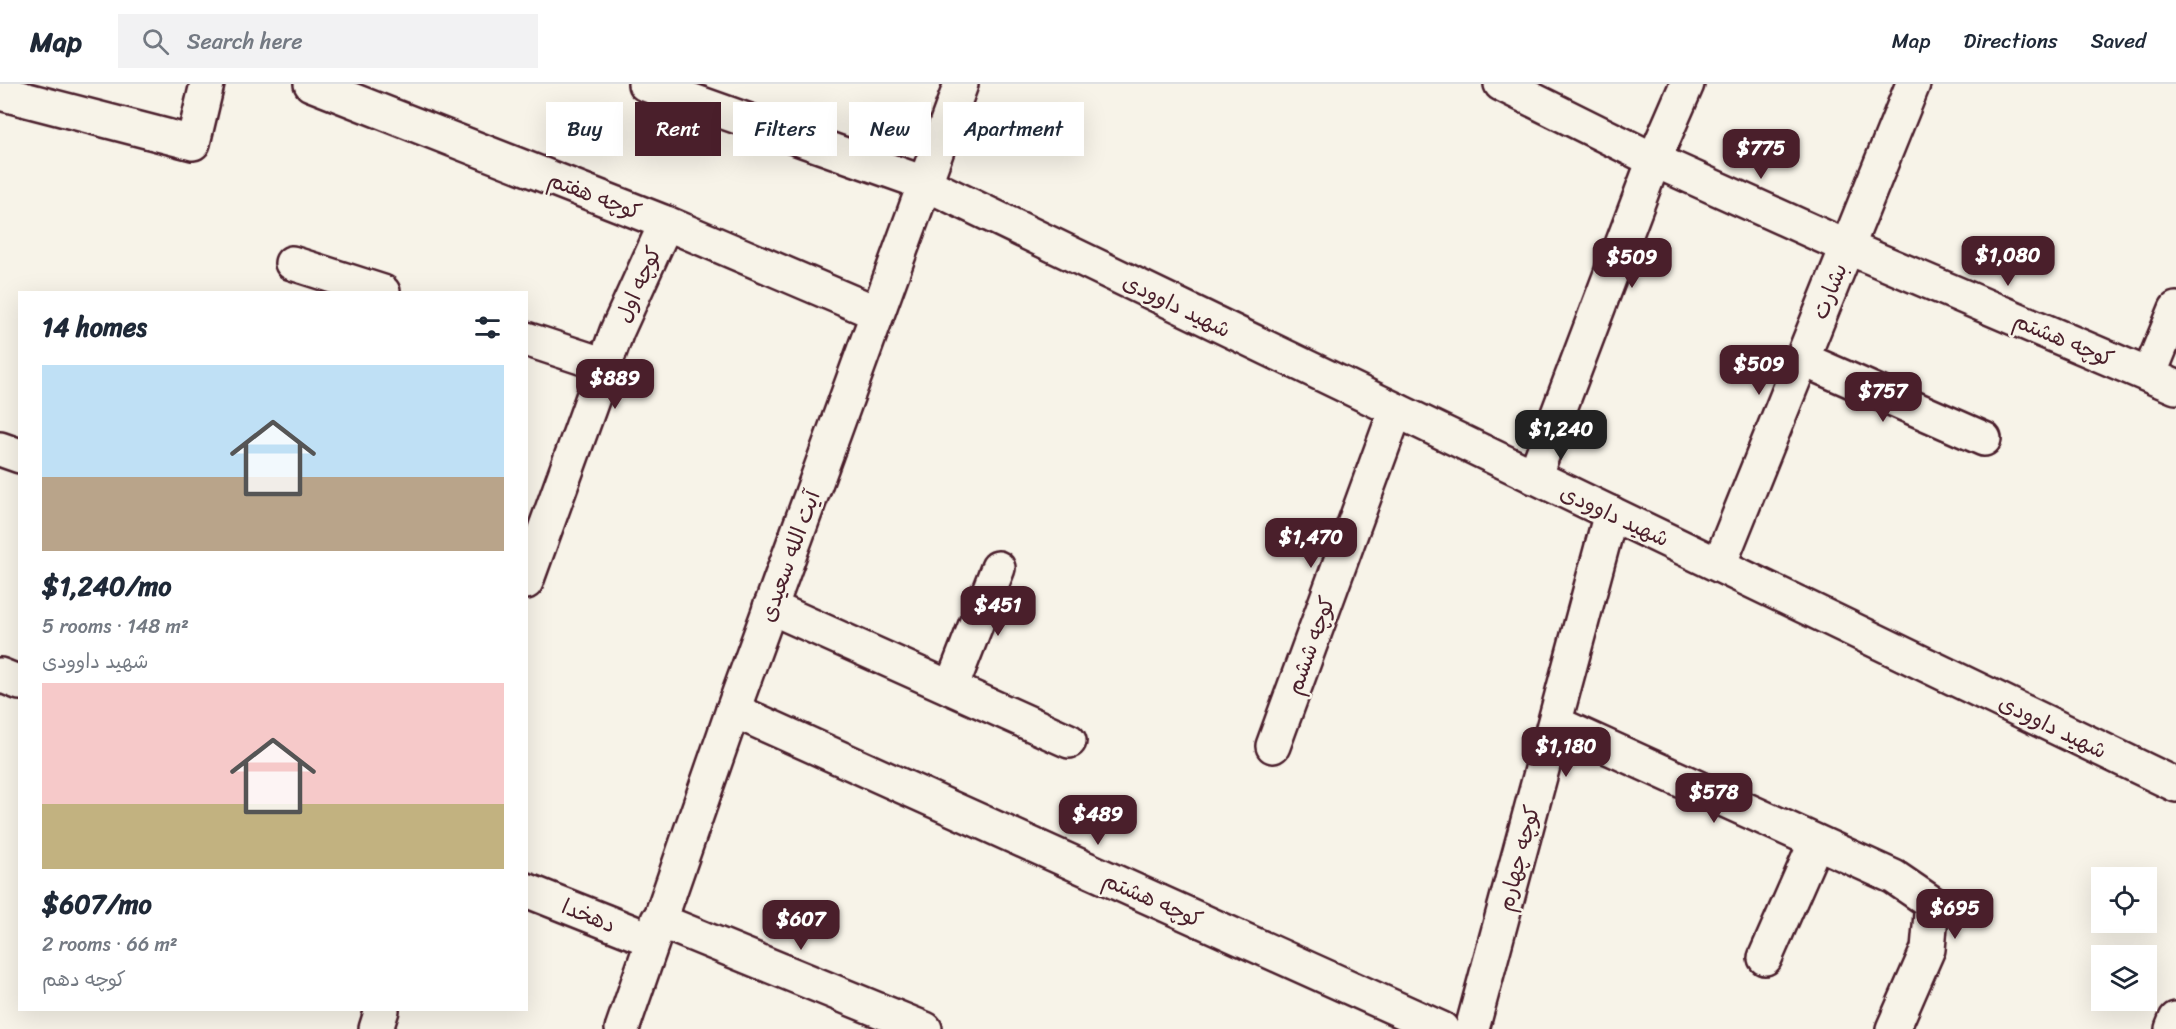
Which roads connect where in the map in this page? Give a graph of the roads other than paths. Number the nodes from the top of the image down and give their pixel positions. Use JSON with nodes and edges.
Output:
{"nodes":[{"id":1,"x":207,"y":84,"type":"edge"},
{"id":2,"x":311,"y":84,"type":"edge"},
{"id":3,"x":645,"y":84,"type":"edge"},
{"id":4,"x":1501,"y":84,"type":"edge"},
{"id":5,"x":1687,"y":84,"type":"edge"},
{"id":6,"x":1913,"y":84,"type":"edge"},
{"id":7,"x":958,"y":85,"type":"edge"},
{"id":8,"x":0,"y":93,"type":"edge"},
{"id":9,"x":1654,"y":160,"type":"junction"},
{"id":10,"x":924,"y":183,"type":"junction"},
{"id":11,"x":666,"y":222,"type":"junction"},
{"id":12,"x":1847,"y":247,"type":"junction"},
{"id":13,"x":292,"y":263,"type":"dead end"},
{"id":14,"x":380,"y":291,"type":"edge"},
{"id":15,"x":2176,"y":309,"type":"edge"},
{"id":16,"x":876,"y":313,"type":"junction"},
{"id":17,"x":528,"y":340,"type":"edge"},
{"id":18,"x":1802,"y":359,"type":"junction"},
{"id":19,"x":605,"y":365,"type":"junction"},
{"id":20,"x":2163,"y":381,"type":"edge"},
{"id":21,"x":1396,"y":410,"type":"junction"},
{"id":22,"x":1984,"y":439,"type":"dead end"},
{"id":23,"x":0,"y":449,"type":"edge"},
{"id":24,"x":18,"y":455,"type":"edge"},
{"id":25,"x":1534,"y":477,"type":"junction"},
{"id":26,"x":1611,"y":513,"type":"junction"},
{"id":27,"x":1719,"y":565,"type":"junction"},
{"id":28,"x":998,"y":568,"type":"dead end"},
{"id":29,"x":528,"y":577,"type":"edge"},
{"id":30,"x":770,"y":607,"type":"junction"},
{"id":31,"x":0,"y":675,"type":"edge"},
{"id":32,"x":18,"y":682,"type":"edge"},
{"id":33,"x":951,"y":688,"type":"junction"},
{"id":34,"x":733,"y":710,"type":"junction"},
{"id":35,"x":1555,"y":723,"type":"junction"},
{"id":36,"x":1069,"y":741,"type":"dead end"},
{"id":37,"x":1273,"y":746,"type":"dead end"},
{"id":38,"x":2176,"y":785,"type":"edge"},
{"id":39,"x":1816,"y":842,"type":"junction"},
{"id":40,"x":528,"y":891,"type":"edge"},
{"id":41,"x":655,"y":930,"type":"junction"},
{"id":42,"x":1765,"y":958,"type":"dead end"},
{"id":43,"x":382,"y":1011,"type":"edge"},
{"id":44,"x":2176,"y":1019,"type":"edge"},
{"id":45,"x":376,"y":1029,"type":"edge"},
{"id":46,"x":622,"y":1029,"type":"edge"},
{"id":47,"x":925,"y":1029,"type":"edge"},
{"id":48,"x":1442,"y":1029,"type":"edge"},
{"id":49,"x":1472,"y":1029,"type":"edge"},
{"id":50,"x":1893,"y":1029,"type":"edge"},
{"id":51,"x":2172,"y":1029,"type":"edge"}],
"edges":[{"from":1,"to":8,"type":"street"},
{"from":2,"to":11,"type":"street","name":"کوچه هفتم"},
{"from":3,"to":10,"type":"street","name":"شهید داوودی"},
{"from":4,"to":9,"type":"street"},
{"from":5,"to":9,"type":"street"},
{"from":6,"to":12,"type":"street","name":"بشارت"},
{"from":7,"to":10,"type":"street","name":"آیت الله سعیدی"},
{"from":9,"to":12,"type":"street"},
{"from":9,"to":25,"type":"street"},
{"from":10,"to":16,"type":"street","name":"آیت الله سعیدی"},
{"from":10,"to":21,"type":"street","name":"شهید داوودی"},
{"from":11,"to":16,"type":"street","name":"کوچه هفتم"},
{"from":11,"to":19,"type":"street","name":"کوچه اول"},
{"from":12,"to":18,"type":"street","name":"بشارت"},
{"from":12,"to":20,"type":"street","name":"کوچه هشتم"},
{"from":13,"to":14,"type":"street"},
{"from":15,"to":20,"type":"street"},
{"from":16,"to":30,"type":"street","name":"آیت الله سعیدی"},
{"from":17,"to":19,"type":"street"},
{"from":18,"to":22,"type":"street"},
{"from":18,"to":27,"type":"street","name":"بشارت"},
{"from":19,"to":29,"type":"street","name":"کوچه اول"},
{"from":21,"to":25,"type":"street","name":"شهید داوودی"},
{"from":21,"to":37,"type":"street","name":"کوچه ششم"},
{"from":23,"to":24,"type":"street"},
{"from":25,"to":26,"type":"street","name":"شهید داوودی"},
{"from":26,"to":27,"type":"street","name":"شهید داوودی"},
{"from":26,"to":35,"type":"street","name":"کوچه چهارم"},
{"from":27,"to":38,"type":"street","name":"شهید داوودی"},
{"from":28,"to":33,"type":"street"},
{"from":30,"to":33,"type":"street"},
{"from":30,"to":34,"type":"street","name":"آیت الله سعیدی"},
{"from":31,"to":32,"type":"street"},
{"from":33,"to":36,"type":"street"},
{"from":34,"to":41,"type":"street","name":"آیت الله سعیدی"},
{"from":34,"to":48,"type":"street","name":"کوچه هشتم"},
{"from":35,"to":39,"type":"street"},
{"from":35,"to":49,"type":"street","name":"کوچه چهارم"},
{"from":39,"to":42,"type":"street"},
{"from":39,"to":50,"type":"street"},
{"from":40,"to":41,"type":"street","name":"دهخدا"},
{"from":41,"to":46,"type":"street","name":"آیت الله سعیدی"},
{"from":41,"to":47,"type":"street","name":"دهخدا"},
{"from":43,"to":45,"type":"street"},
{"from":44,"to":51,"type":"street"}]}
